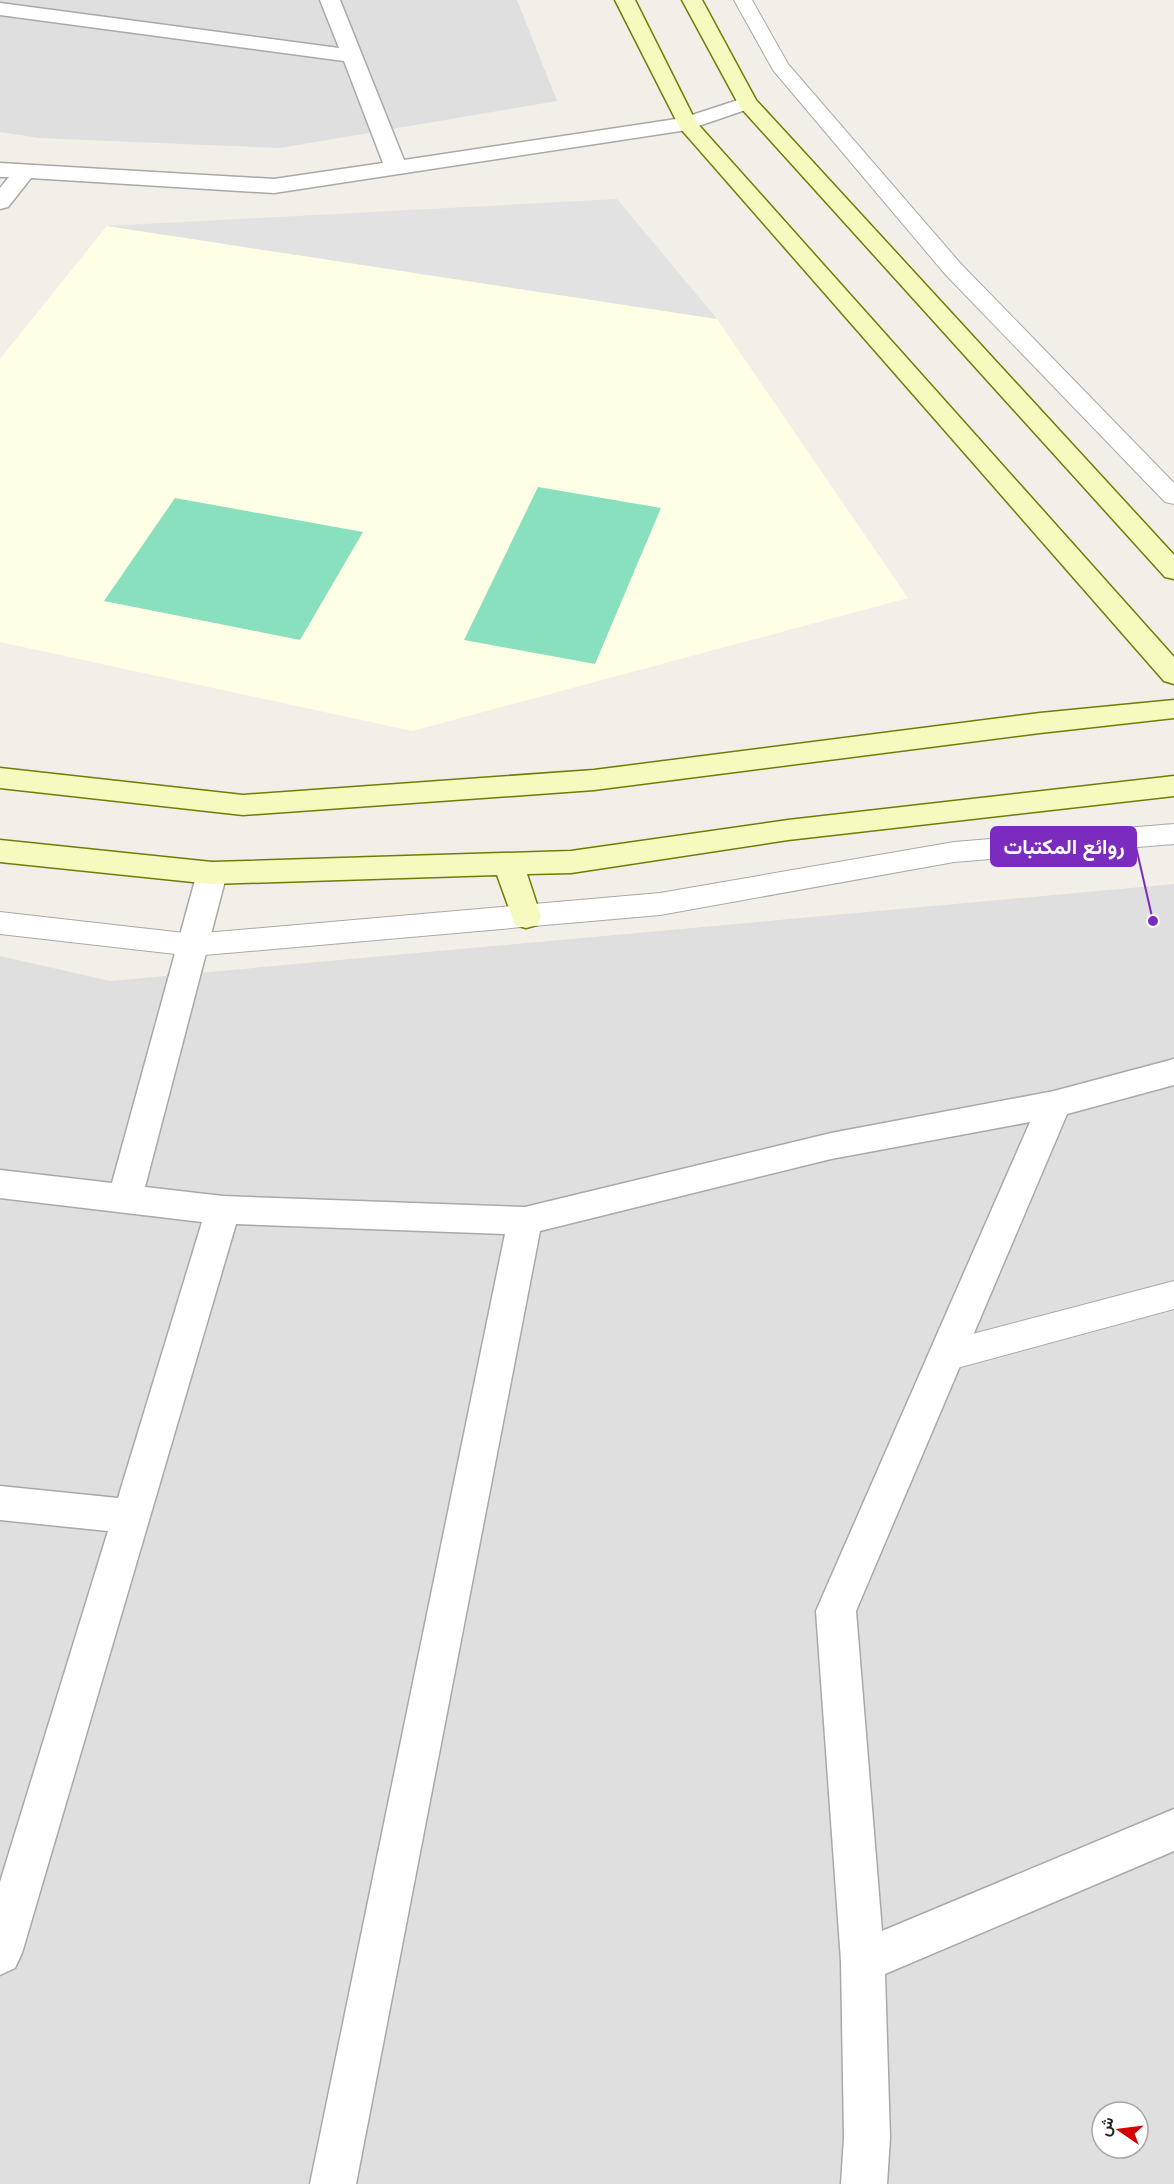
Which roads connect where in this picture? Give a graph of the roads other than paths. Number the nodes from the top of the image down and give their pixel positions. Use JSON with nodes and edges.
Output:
{"nodes":[{"id":1,"x":330,"y":0,"type":"edge"},
{"id":2,"x":625,"y":0,"type":"edge"},
{"id":3,"x":692,"y":0,"type":"edge"},
{"id":4,"x":743,"y":0,"type":"edge"},
{"id":5,"x":26,"y":6,"type":"edge"},
{"id":6,"x":0,"y":9,"type":"edge"},
{"id":7,"x":353,"y":56,"type":"junction"},
{"id":8,"x":747,"y":103,"type":"junction"},
{"id":9,"x":687,"y":124,"type":"junction"},
{"id":10,"x":396,"y":168,"type":"junction"},
{"id":11,"x":0,"y":170,"type":"edge"},
{"id":12,"x":24,"y":173,"type":"junction"},
{"id":13,"x":0,"y":202,"type":"edge"},
{"id":14,"x":1174,"y":497,"type":"edge"},
{"id":15,"x":1174,"y":571,"type":"edge"},
{"id":16,"x":1174,"y":675,"type":"edge"},
{"id":17,"x":1174,"y":709,"type":"edge"},
{"id":18,"x":0,"y":778,"type":"edge"},
{"id":19,"x":1174,"y":786,"type":"edge"},
{"id":20,"x":1174,"y":834,"type":"edge"},
{"id":21,"x":0,"y":851,"type":"edge"},
{"id":22,"x":509,"y":864,"type":"junction"},
{"id":23,"x":212,"y":873,"type":"junction"},
{"id":24,"x":526,"y":917,"type":"junction"},
{"id":25,"x":0,"y":923,"type":"edge"},
{"id":26,"x":193,"y":945,"type":"junction"},
{"id":27,"x":1174,"y":1072,"type":"edge"},
{"id":28,"x":1054,"y":1104,"type":"junction"},
{"id":29,"x":0,"y":1184,"type":"edge"},
{"id":30,"x":125,"y":1199,"type":"junction"},
{"id":31,"x":223,"y":1210,"type":"junction"},
{"id":32,"x":525,"y":1221,"type":"junction"},
{"id":33,"x":1174,"y":1295,"type":"edge"},
{"id":34,"x":946,"y":1356,"type":"junction"},
{"id":35,"x":0,"y":1503,"type":"edge"},
{"id":36,"x":131,"y":1516,"type":"junction"},
{"id":37,"x":1174,"y":1830,"type":"edge"},
{"id":38,"x":0,"y":1953,"type":"edge"},
{"id":39,"x":863,"y":1961,"type":"junction"},
{"id":40,"x":333,"y":2184,"type":"edge"},
{"id":41,"x":864,"y":2184,"type":"edge"}],
"edges":[{"from":1,"to":7,"type":"street"},
{"from":2,"to":9,"type":"street"},
{"from":3,"to":8,"type":"street"},
{"from":4,"to":14,"type":"lane"},
{"from":5,"to":6,"type":"street"},
{"from":5,"to":7,"type":"street"},
{"from":7,"to":10,"type":"street"},
{"from":8,"to":9,"type":"street"},
{"from":8,"to":15,"type":"street"},
{"from":9,"to":10,"type":"street"},
{"from":9,"to":16,"type":"street"},
{"from":10,"to":12,"type":"street"},
{"from":11,"to":12,"type":"street"},
{"from":12,"to":13,"type":"street"},
{"from":17,"to":18,"type":"street"},
{"from":19,"to":22,"type":"street"},
{"from":20,"to":24,"type":"lane"},
{"from":21,"to":23,"type":"street"},
{"from":22,"to":23,"type":"street"},
{"from":22,"to":24,"type":"street"},
{"from":23,"to":26,"type":"street"},
{"from":24,"to":26,"type":"lane"},
{"from":25,"to":26,"type":"lane"},
{"from":26,"to":30,"type":"street"},
{"from":27,"to":28,"type":"street"},
{"from":28,"to":32,"type":"street"},
{"from":28,"to":34,"type":"street"},
{"from":29,"to":30,"type":"street"},
{"from":30,"to":31,"type":"street"},
{"from":31,"to":32,"type":"street"},
{"from":31,"to":36,"type":"street"},
{"from":32,"to":40,"type":"street"},
{"from":33,"to":34,"type":"lane"},
{"from":34,"to":39,"type":"street"},
{"from":35,"to":36,"type":"street"},
{"from":36,"to":38,"type":"street"},
{"from":37,"to":39,"type":"street"},
{"from":39,"to":41,"type":"street"}]}
